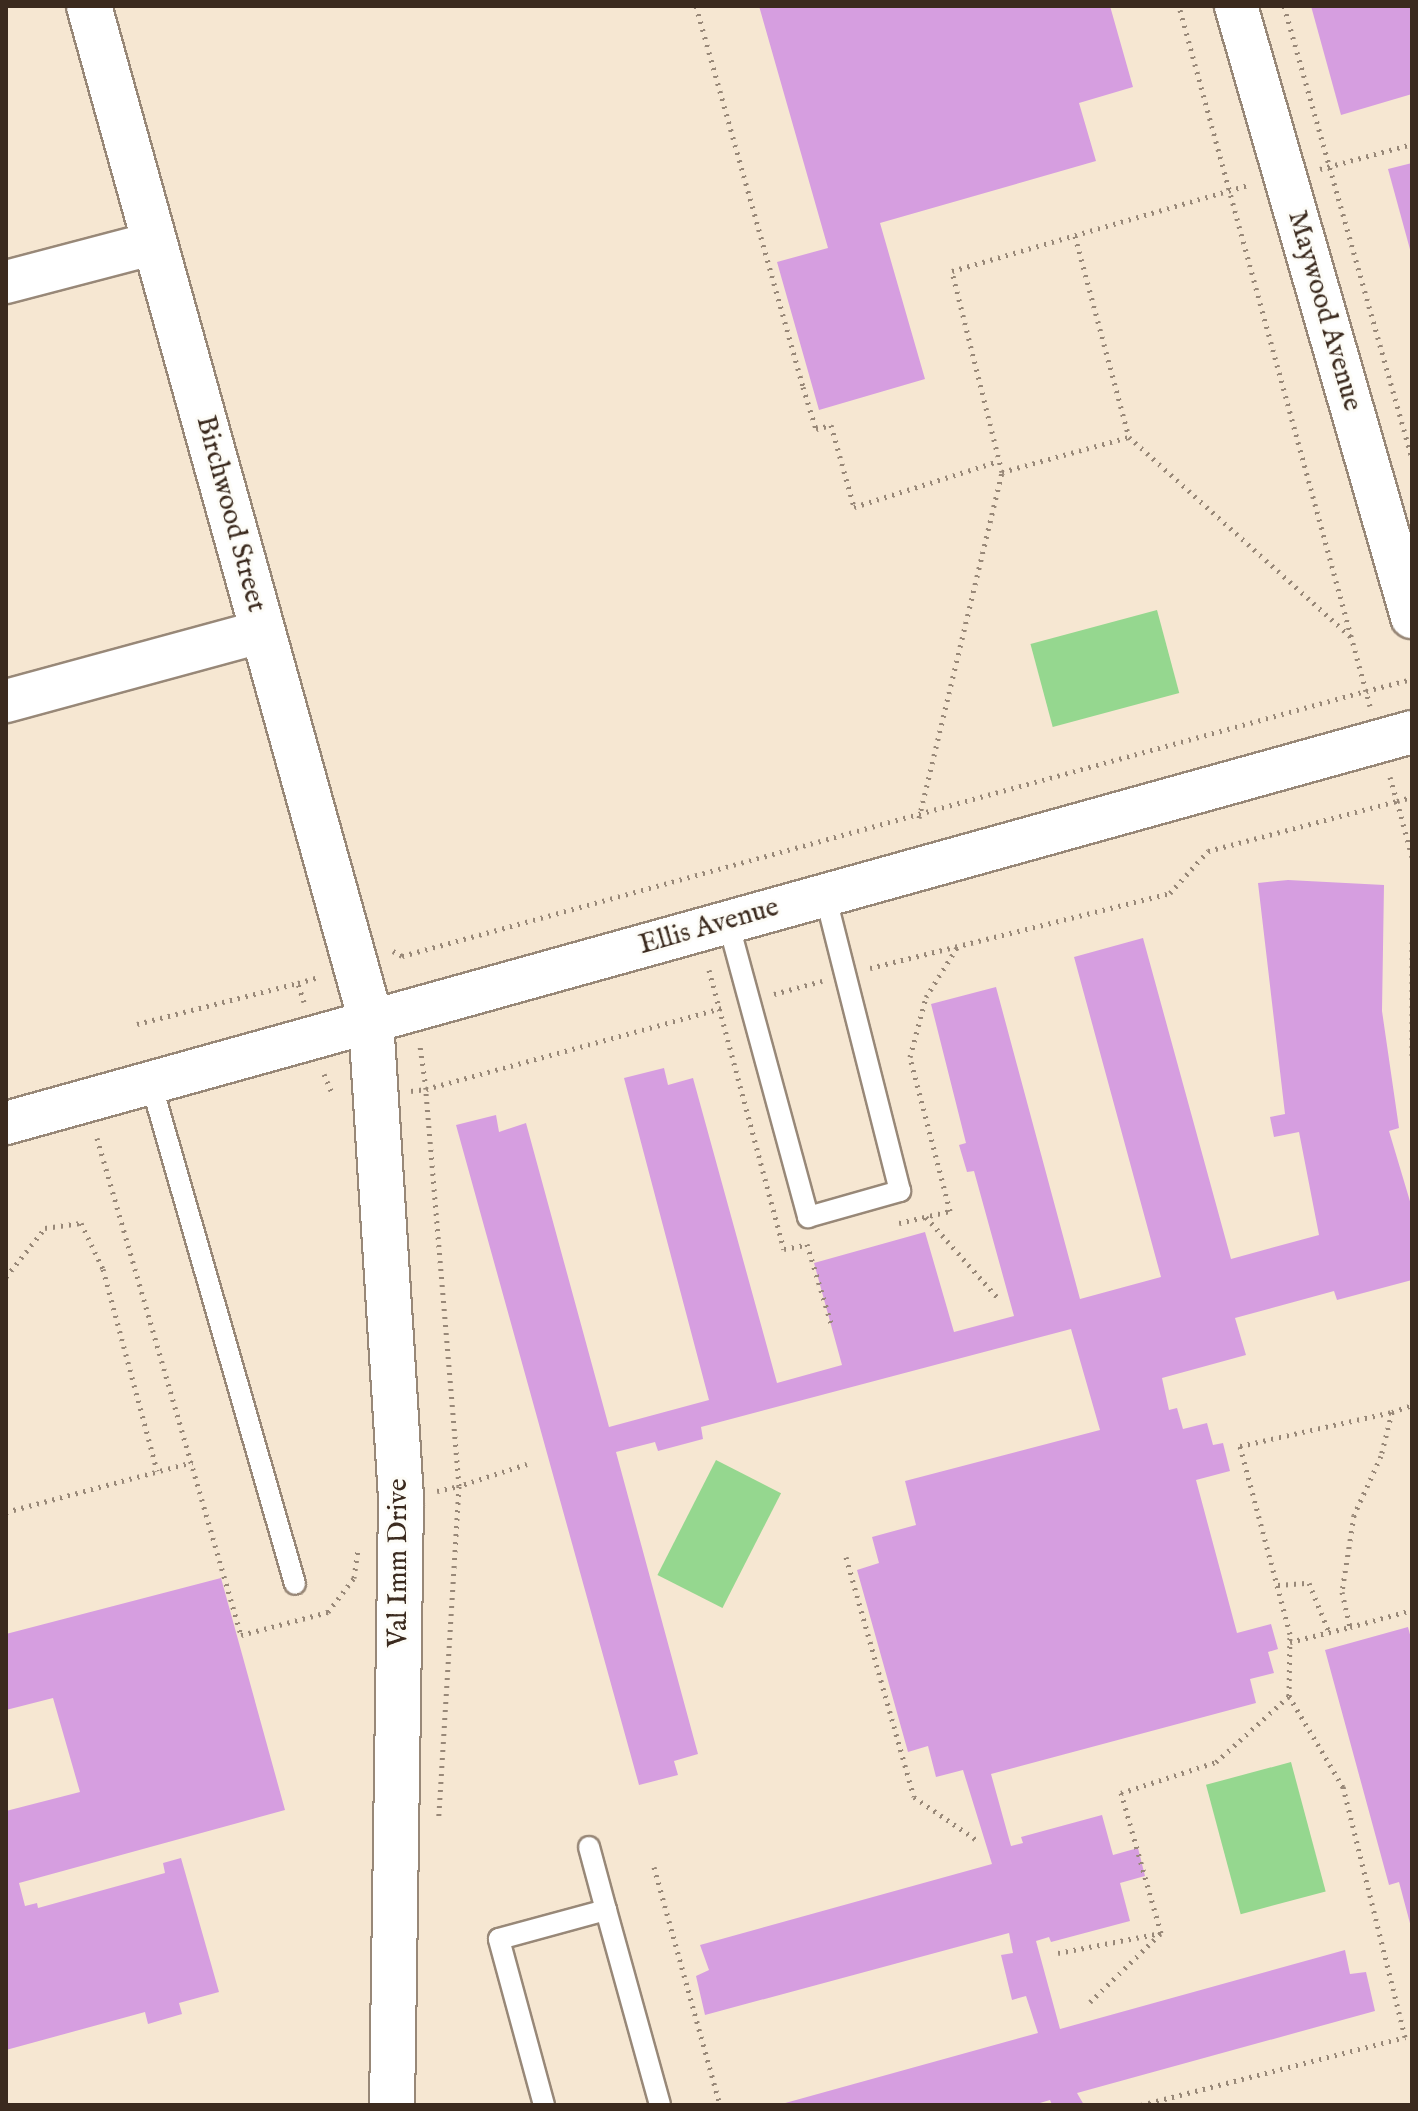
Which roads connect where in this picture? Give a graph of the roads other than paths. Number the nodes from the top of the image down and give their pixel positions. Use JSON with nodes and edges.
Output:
{"nodes":[{"id":1,"x":89,"y":6,"type":"edge"},
{"id":2,"x":1236,"y":6,"type":"edge"},
{"id":3,"x":155,"y":243,"type":"junction"},
{"id":4,"x":6,"y":282,"type":"edge"},
{"id":5,"x":1412,"y":617,"type":"edge"},
{"id":6,"x":263,"y":631,"type":"junction"},
{"id":7,"x":6,"y":701,"type":"edge"},
{"id":8,"x":1412,"y":732,"type":"edge"},
{"id":9,"x":825,"y":895,"type":"junction"},
{"id":10,"x":714,"y":926,"type":"junction"},
{"id":11,"x":371,"y":1021,"type":"junction"},
{"id":12,"x":151,"y":1083,"type":"junction"},
{"id":13,"x":6,"y":1123,"type":"edge"},
{"id":14,"x":295,"y":1584,"type":"dead end"},
{"id":15,"x":589,"y":1847,"type":"dead end"},
{"id":16,"x":606,"y":1910,"type":"junction"},
{"id":17,"x":392,"y":2105,"type":"edge"},
{"id":18,"x":544,"y":2105,"type":"edge"},
{"id":19,"x":660,"y":2105,"type":"edge"}],
"edges":[{"from":1,"to":3,"type":"street","name":"Birchwood Street"},
{"from":2,"to":5,"type":"street","name":"Maywood Avenue"},
{"from":3,"to":4,"type":"street"},
{"from":3,"to":6,"type":"street","name":"Birchwood Street"},
{"from":6,"to":7,"type":"street"},
{"from":6,"to":11,"type":"street","name":"Birchwood Street"},
{"from":8,"to":9,"type":"street","name":"Ellis Avenue"},
{"from":9,"to":10,"type":"street","name":"Ellis Avenue"},
{"from":9,"to":10,"type":"lane"},
{"from":10,"to":11,"type":"street","name":"Ellis Avenue"},
{"from":11,"to":12,"type":"street","name":"Ellis Avenue"},
{"from":11,"to":17,"type":"street","name":"Val Imm Drive"},
{"from":12,"to":13,"type":"street","name":"Ellis Avenue"},
{"from":12,"to":14,"type":"lane"},
{"from":15,"to":16,"type":"lane"},
{"from":16,"to":18,"type":"lane"},
{"from":16,"to":19,"type":"lane"}]}
